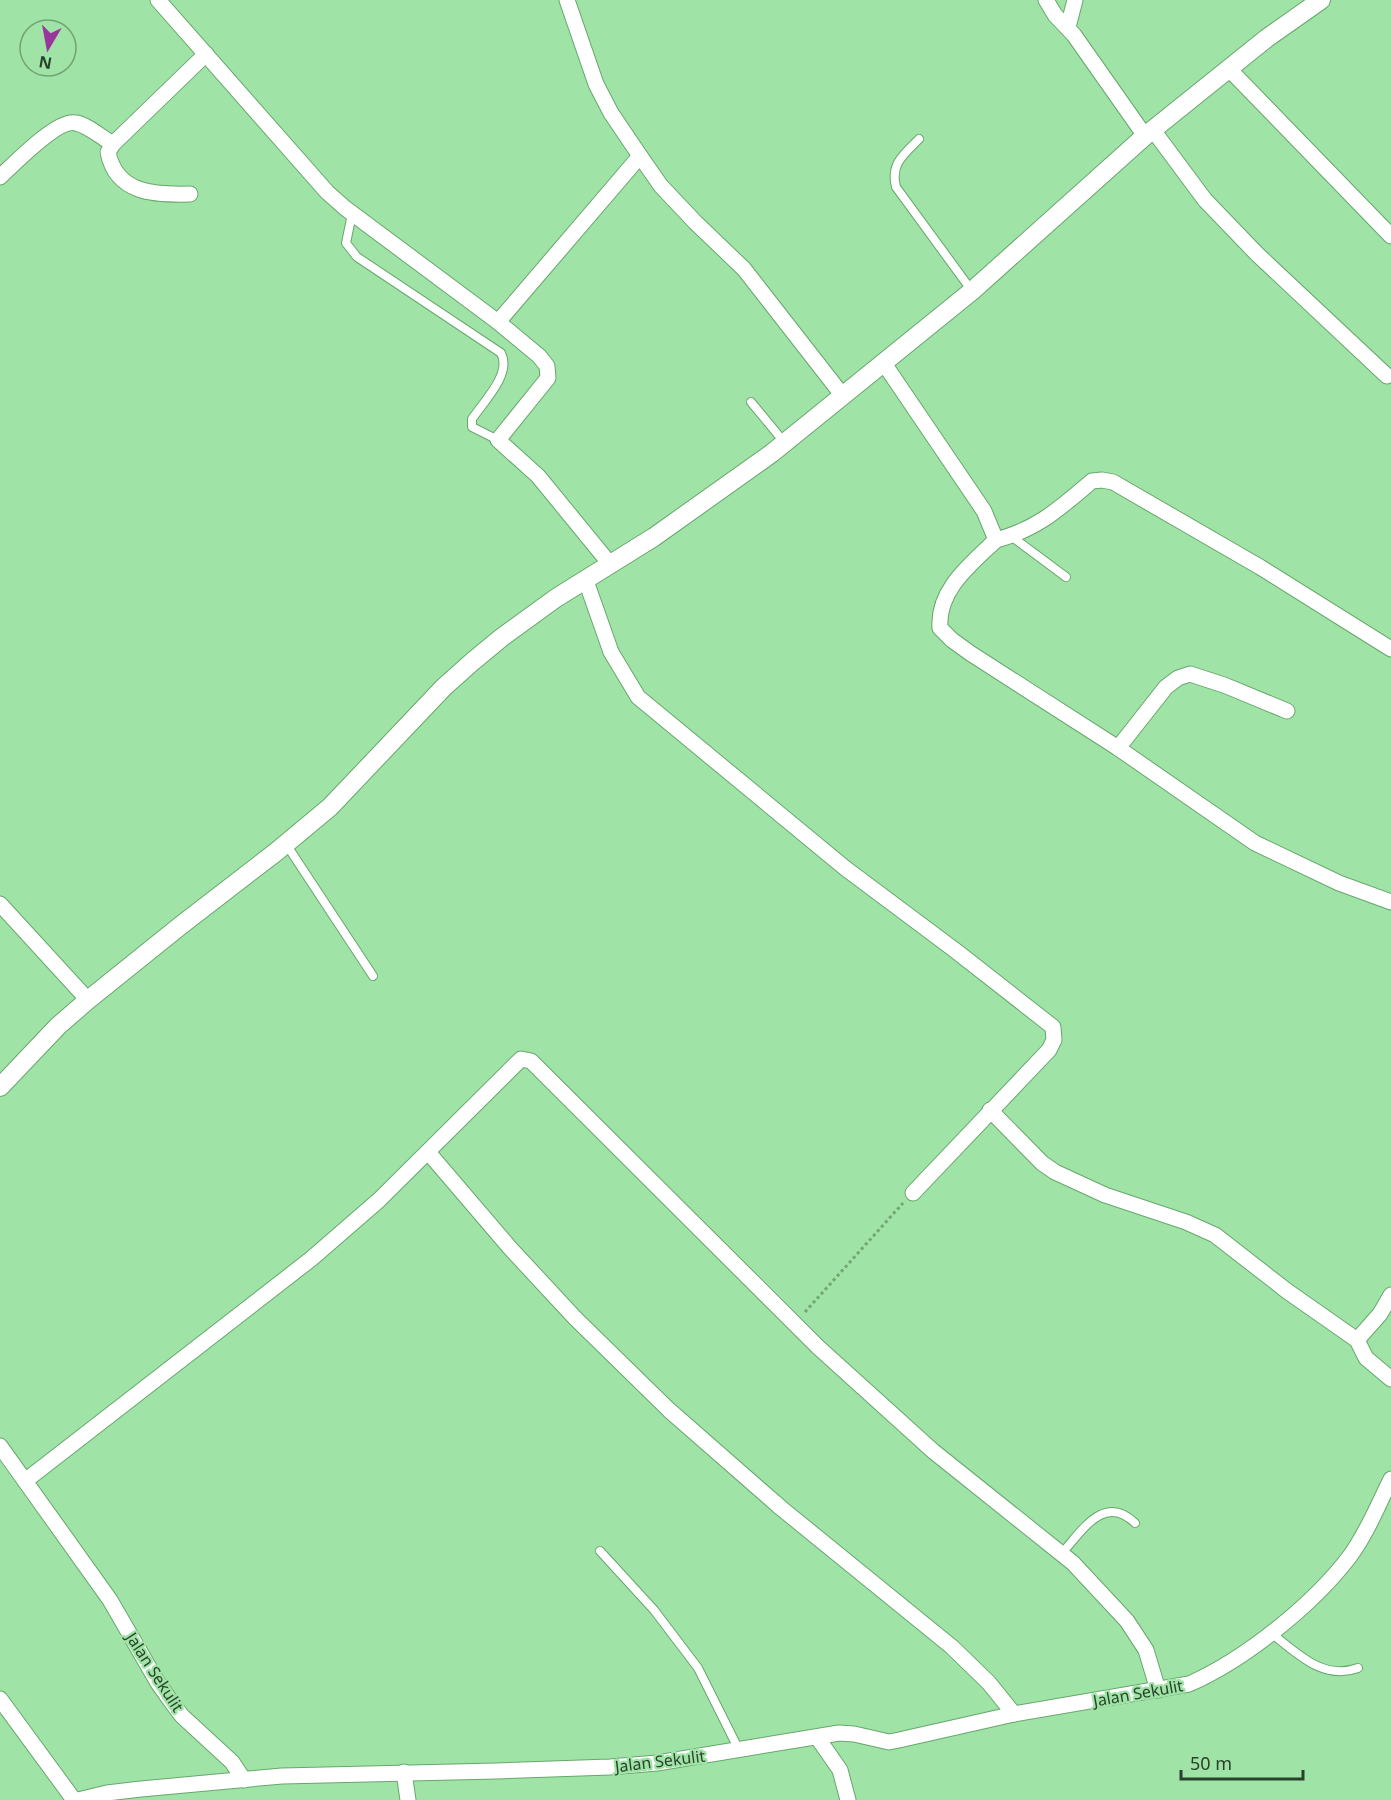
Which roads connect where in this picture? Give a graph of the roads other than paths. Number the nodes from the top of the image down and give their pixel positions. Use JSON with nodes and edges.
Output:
{"nodes":[{"id":1,"x":158,"y":0,"type":"edge"},
{"id":2,"x":567,"y":0,"type":"edge"},
{"id":3,"x":1046,"y":0,"type":"edge"},
{"id":4,"x":1076,"y":0,"type":"edge"},
{"id":5,"x":1321,"y":0,"type":"edge"},
{"id":6,"x":1068,"y":27,"type":"junction"},
{"id":7,"x":206,"y":54,"type":"junction"},
{"id":8,"x":1229,"y":69,"type":"junction"},
{"id":9,"x":1149,"y":133,"type":"junction"},
{"id":10,"x":919,"y":139,"type":"dead end"},
{"id":11,"x":113,"y":144,"type":"junction"},
{"id":12,"x":640,"y":156,"type":"junction"},
{"id":13,"x":0,"y":177,"type":"edge"},
{"id":14,"x":190,"y":194,"type":"dead end"},
{"id":15,"x":352,"y":214,"type":"junction"},
{"id":16,"x":1391,"y":236,"type":"edge"},
{"id":17,"x":972,"y":291,"type":"junction"},
{"id":18,"x":498,"y":322,"type":"junction"},
{"id":19,"x":883,"y":362,"type":"junction"},
{"id":20,"x":1388,"y":376,"type":"dead end"},
{"id":21,"x":843,"y":396,"type":"junction"},
{"id":22,"x":751,"y":402,"type":"dead end"},
{"id":23,"x":498,"y":440,"type":"junction"},
{"id":24,"x":784,"y":443,"type":"junction"},
{"id":25,"x":1003,"y":538,"type":"junction"},
{"id":26,"x":610,"y":564,"type":"junction"},
{"id":27,"x":1066,"y":577,"type":"dead end"},
{"id":28,"x":586,"y":580,"type":"junction"},
{"id":29,"x":1391,"y":649,"type":"edge"},
{"id":30,"x":1287,"y":711,"type":"dead end"},
{"id":31,"x":1118,"y":748,"type":"junction"},
{"id":32,"x":286,"y":844,"type":"junction"},
{"id":33,"x":1391,"y":902,"type":"edge"},
{"id":34,"x":0,"y":904,"type":"edge"},
{"id":35,"x":373,"y":976,"type":"dead end"},
{"id":36,"x":88,"y":1000,"type":"junction"},
{"id":37,"x":0,"y":1087,"type":"edge"},
{"id":38,"x":990,"y":1110,"type":"junction"},
{"id":39,"x":428,"y":1152,"type":"junction"},
{"id":40,"x":913,"y":1193,"type":"road end"},
{"id":41,"x":1391,"y":1294,"type":"edge"},
{"id":42,"x":1357,"y":1340,"type":"junction"},
{"id":43,"x":1391,"y":1379,"type":"edge"},
{"id":44,"x":0,"y":1446,"type":"edge"},
{"id":45,"x":1391,"y":1479,"type":"edge"},
{"id":46,"x":25,"y":1481,"type":"junction"},
{"id":47,"x":1135,"y":1523,"type":"dead end"},
{"id":48,"x":600,"y":1551,"type":"dead end"},
{"id":49,"x":1062,"y":1553,"type":"junction"},
{"id":50,"x":1271,"y":1633,"type":"junction"},
{"id":51,"x":1358,"y":1668,"type":"dead end"},
{"id":52,"x":1158,"y":1690,"type":"junction"},
{"id":53,"x":0,"y":1699,"type":"edge"},
{"id":54,"x":1014,"y":1714,"type":"junction"},
{"id":55,"x":817,"y":1737,"type":"junction"},
{"id":56,"x":739,"y":1750,"type":"junction"},
{"id":57,"x":404,"y":1772,"type":"junction"},
{"id":58,"x":244,"y":1780,"type":"junction"},
{"id":59,"x":74,"y":1800,"type":"edge"},
{"id":60,"x":78,"y":1800,"type":"edge"},
{"id":61,"x":408,"y":1800,"type":"edge"},
{"id":62,"x":848,"y":1800,"type":"edge"}],
"edges":[{"from":1,"to":7,"type":"street"},
{"from":2,"to":12,"type":"street"},
{"from":3,"to":6,"type":"street"},
{"from":4,"to":6,"type":"street"},
{"from":5,"to":8,"type":"street"},
{"from":6,"to":9,"type":"street"},
{"from":7,"to":11,"type":"street"},
{"from":7,"to":15,"type":"street"},
{"from":8,"to":9,"type":"street"},
{"from":8,"to":16,"type":"street"},
{"from":9,"to":17,"type":"street"},
{"from":9,"to":20,"type":"street"},
{"from":10,"to":17,"type":"lane"},
{"from":11,"to":13,"type":"street"},
{"from":11,"to":14,"type":"street"},
{"from":12,"to":18,"type":"street"},
{"from":12,"to":21,"type":"street"},
{"from":15,"to":18,"type":"street"},
{"from":15,"to":23,"type":"lane"},
{"from":17,"to":19,"type":"street"},
{"from":18,"to":23,"type":"street"},
{"from":19,"to":21,"type":"street"},
{"from":19,"to":25,"type":"street"},
{"from":21,"to":24,"type":"street"},
{"from":22,"to":24,"type":"lane"},
{"from":23,"to":26,"type":"street"},
{"from":24,"to":26,"type":"street"},
{"from":25,"to":27,"type":"lane"},
{"from":25,"to":29,"type":"street"},
{"from":25,"to":31,"type":"street"},
{"from":26,"to":28,"type":"street"},
{"from":28,"to":32,"type":"street"},
{"from":28,"to":38,"type":"street"},
{"from":30,"to":31,"type":"street"},
{"from":31,"to":33,"type":"street"},
{"from":32,"to":35,"type":"lane"},
{"from":32,"to":36,"type":"street"},
{"from":34,"to":36,"type":"street"},
{"from":36,"to":37,"type":"street"},
{"from":38,"to":40,"type":"street"},
{"from":38,"to":42,"type":"street"},
{"from":39,"to":46,"type":"street"},
{"from":39,"to":49,"type":"street"},
{"from":39,"to":54,"type":"street"},
{"from":41,"to":42,"type":"street"},
{"from":42,"to":43,"type":"street"},
{"from":44,"to":46,"type":"street","name":"Jalan Sekulit"},
{"from":45,"to":50,"type":"street","name":"Jalan Sekulit"},
{"from":46,"to":58,"type":"street","name":"Jalan Sekulit"},
{"from":47,"to":49,"type":"lane"},
{"from":48,"to":56,"type":"lane"},
{"from":49,"to":52,"type":"street"},
{"from":50,"to":51,"type":"lane"},
{"from":50,"to":52,"type":"street","name":"Jalan Sekulit"},
{"from":52,"to":54,"type":"street","name":"Jalan Sekulit"},
{"from":53,"to":59,"type":"street"},
{"from":54,"to":55,"type":"street","name":"Jalan Sekulit"},
{"from":55,"to":56,"type":"street","name":"Jalan Sekulit"},
{"from":55,"to":62,"type":"street"},
{"from":56,"to":57,"type":"street","name":"Jalan Sekulit"},
{"from":57,"to":58,"type":"street","name":"Jalan Sekulit"},
{"from":57,"to":61,"type":"street"},
{"from":58,"to":60,"type":"street"}]}
